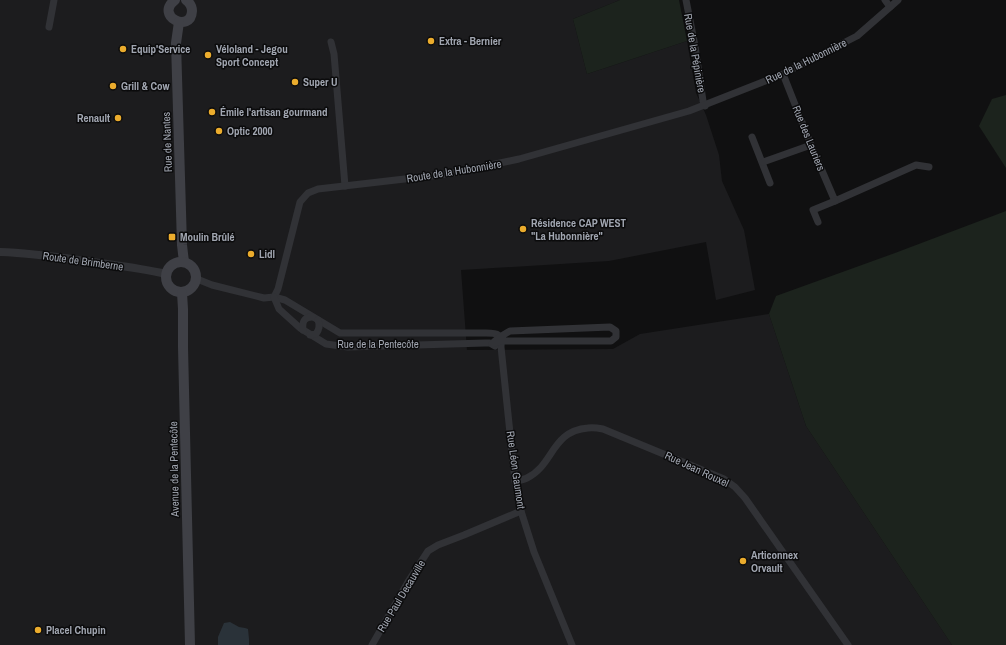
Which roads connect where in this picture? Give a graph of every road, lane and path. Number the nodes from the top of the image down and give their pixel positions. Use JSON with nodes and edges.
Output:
{"nodes":[{"id":1,"x":54,"y":0,"type":"edge"},
{"id":2,"x":175,"y":0,"type":"edge"},
{"id":3,"x":186,"y":0,"type":"edge"},
{"id":4,"x":686,"y":0,"type":"edge"},
{"id":5,"x":885,"y":0,"type":"edge"},
{"id":6,"x":898,"y":0,"type":"edge"},
{"id":7,"x":890,"y":7,"type":"junction"},
{"id":8,"x":179,"y":22,"type":"junction"},
{"id":9,"x":49,"y":27,"type":"dead end"},
{"id":10,"x":331,"y":42,"type":"dead end"},
{"id":11,"x":783,"y":74,"type":"junction"},
{"id":12,"x":705,"y":106,"type":"junction"},
{"id":13,"x":752,"y":137,"type":"dead end"},
{"id":14,"x":811,"y":145,"type":"junction"},
{"id":15,"x":763,"y":162,"type":"junction"},
{"id":16,"x":929,"y":167,"type":"dead end"},
{"id":17,"x":770,"y":183,"type":"dead end"},
{"id":18,"x":345,"y":186,"type":"junction"},
{"id":19,"x":835,"y":200,"type":"junction"},
{"id":20,"x":818,"y":222,"type":"dead end"},
{"id":21,"x":0,"y":252,"type":"edge"},
{"id":22,"x":184,"y":262,"type":"junction"},
{"id":23,"x":166,"y":274,"type":"junction"},
{"id":24,"x":197,"y":279,"type":"junction"},
{"id":25,"x":182,"y":293,"type":"junction"},
{"id":26,"x":274,"y":297,"type":"junction"},
{"id":27,"x":315,"y":319,"type":"junction"},
{"id":28,"x":303,"y":330,"type":"junction"},
{"id":29,"x":310,"y":334,"type":"junction"},
{"id":30,"x":501,"y":339,"type":"junction"},
{"id":31,"x":491,"y":344,"type":"junction"},
{"id":32,"x":502,"y":358,"type":"junction"},
{"id":33,"x":515,"y":481,"type":"junction"},
{"id":34,"x":521,"y":511,"type":"junction"},
{"id":35,"x":190,"y":645,"type":"edge"},
{"id":36,"x":372,"y":645,"type":"edge"},
{"id":37,"x":572,"y":645,"type":"edge"},
{"id":38,"x":848,"y":645,"type":"edge"}],
"edges":[{"from":1,"to":9,"type":"street"},
{"from":2,"to":8,"type":"main road"},
{"from":3,"to":8,"type":"main road"},
{"from":4,"to":12,"type":"street","name":"Rue de la Pépinière"},
{"from":5,"to":7,"type":"street"},
{"from":6,"to":7,"type":"street","name":"Rue de la Hubonnière"},
{"from":7,"to":11,"type":"street","name":"Rue de la Hubonnière"},
{"from":8,"to":22,"type":"main road","name":"Rue de Nantes"},
{"from":10,"to":18,"type":"street"},
{"from":11,"to":12,"type":"street","name":"Rue de la Hubonnière"},
{"from":11,"to":14,"type":"street","name":"Rue des Lauriers"},
{"from":12,"to":18,"type":"street","name":"Route de la Hubonnière"},
{"from":13,"to":15,"type":"street"},
{"from":14,"to":15,"type":"street"},
{"from":14,"to":19,"type":"street","name":"Rue des Lauriers"},
{"from":15,"to":17,"type":"street"},
{"from":16,"to":19,"type":"street"},
{"from":18,"to":26,"type":"street","name":"Route de la Hubonnière"},
{"from":19,"to":20,"type":"street"},
{"from":21,"to":23,"type":"street","name":"Route de Brimberne"},
{"from":22,"to":23,"type":"main road"},
{"from":22,"to":24,"type":"main road"},
{"from":23,"to":25,"type":"main road"},
{"from":24,"to":25,"type":"main road"},
{"from":24,"to":26,"type":"street"},
{"from":25,"to":35,"type":"main road","name":"Avenue de la Pentecôte"},
{"from":26,"to":27,"type":"street","name":"Rue de la Pentecôte"},
{"from":26,"to":28,"type":"street","name":"Rue de la Pentecôte"},
{"from":27,"to":28,"type":"street"},
{"from":27,"to":29,"type":"street"},
{"from":27,"to":30,"type":"street","name":"Rue de la Pentecôte"},
{"from":28,"to":29,"type":"street","name":"Rue de la Pentecôte"},
{"from":29,"to":31,"type":"street","name":"Rue de la Pentecôte"},
{"from":30,"to":30,"type":"street"},
{"from":30,"to":31,"type":"street","name":"Rue de la Pentecôte"},
{"from":30,"to":32,"type":"street","name":"Rue Léon Gaumont"},
{"from":31,"to":32,"type":"street"},
{"from":32,"to":33,"type":"street","name":"Rue Léon Gaumont"},
{"from":33,"to":34,"type":"street","name":"Rue Léon Gaumont"},
{"from":33,"to":38,"type":"street","name":"Rue Jean Rouxel"},
{"from":34,"to":36,"type":"street","name":"Rue Paul Decauville"},
{"from":34,"to":37,"type":"street","name":"Rue Léon Gaumont"}]}
